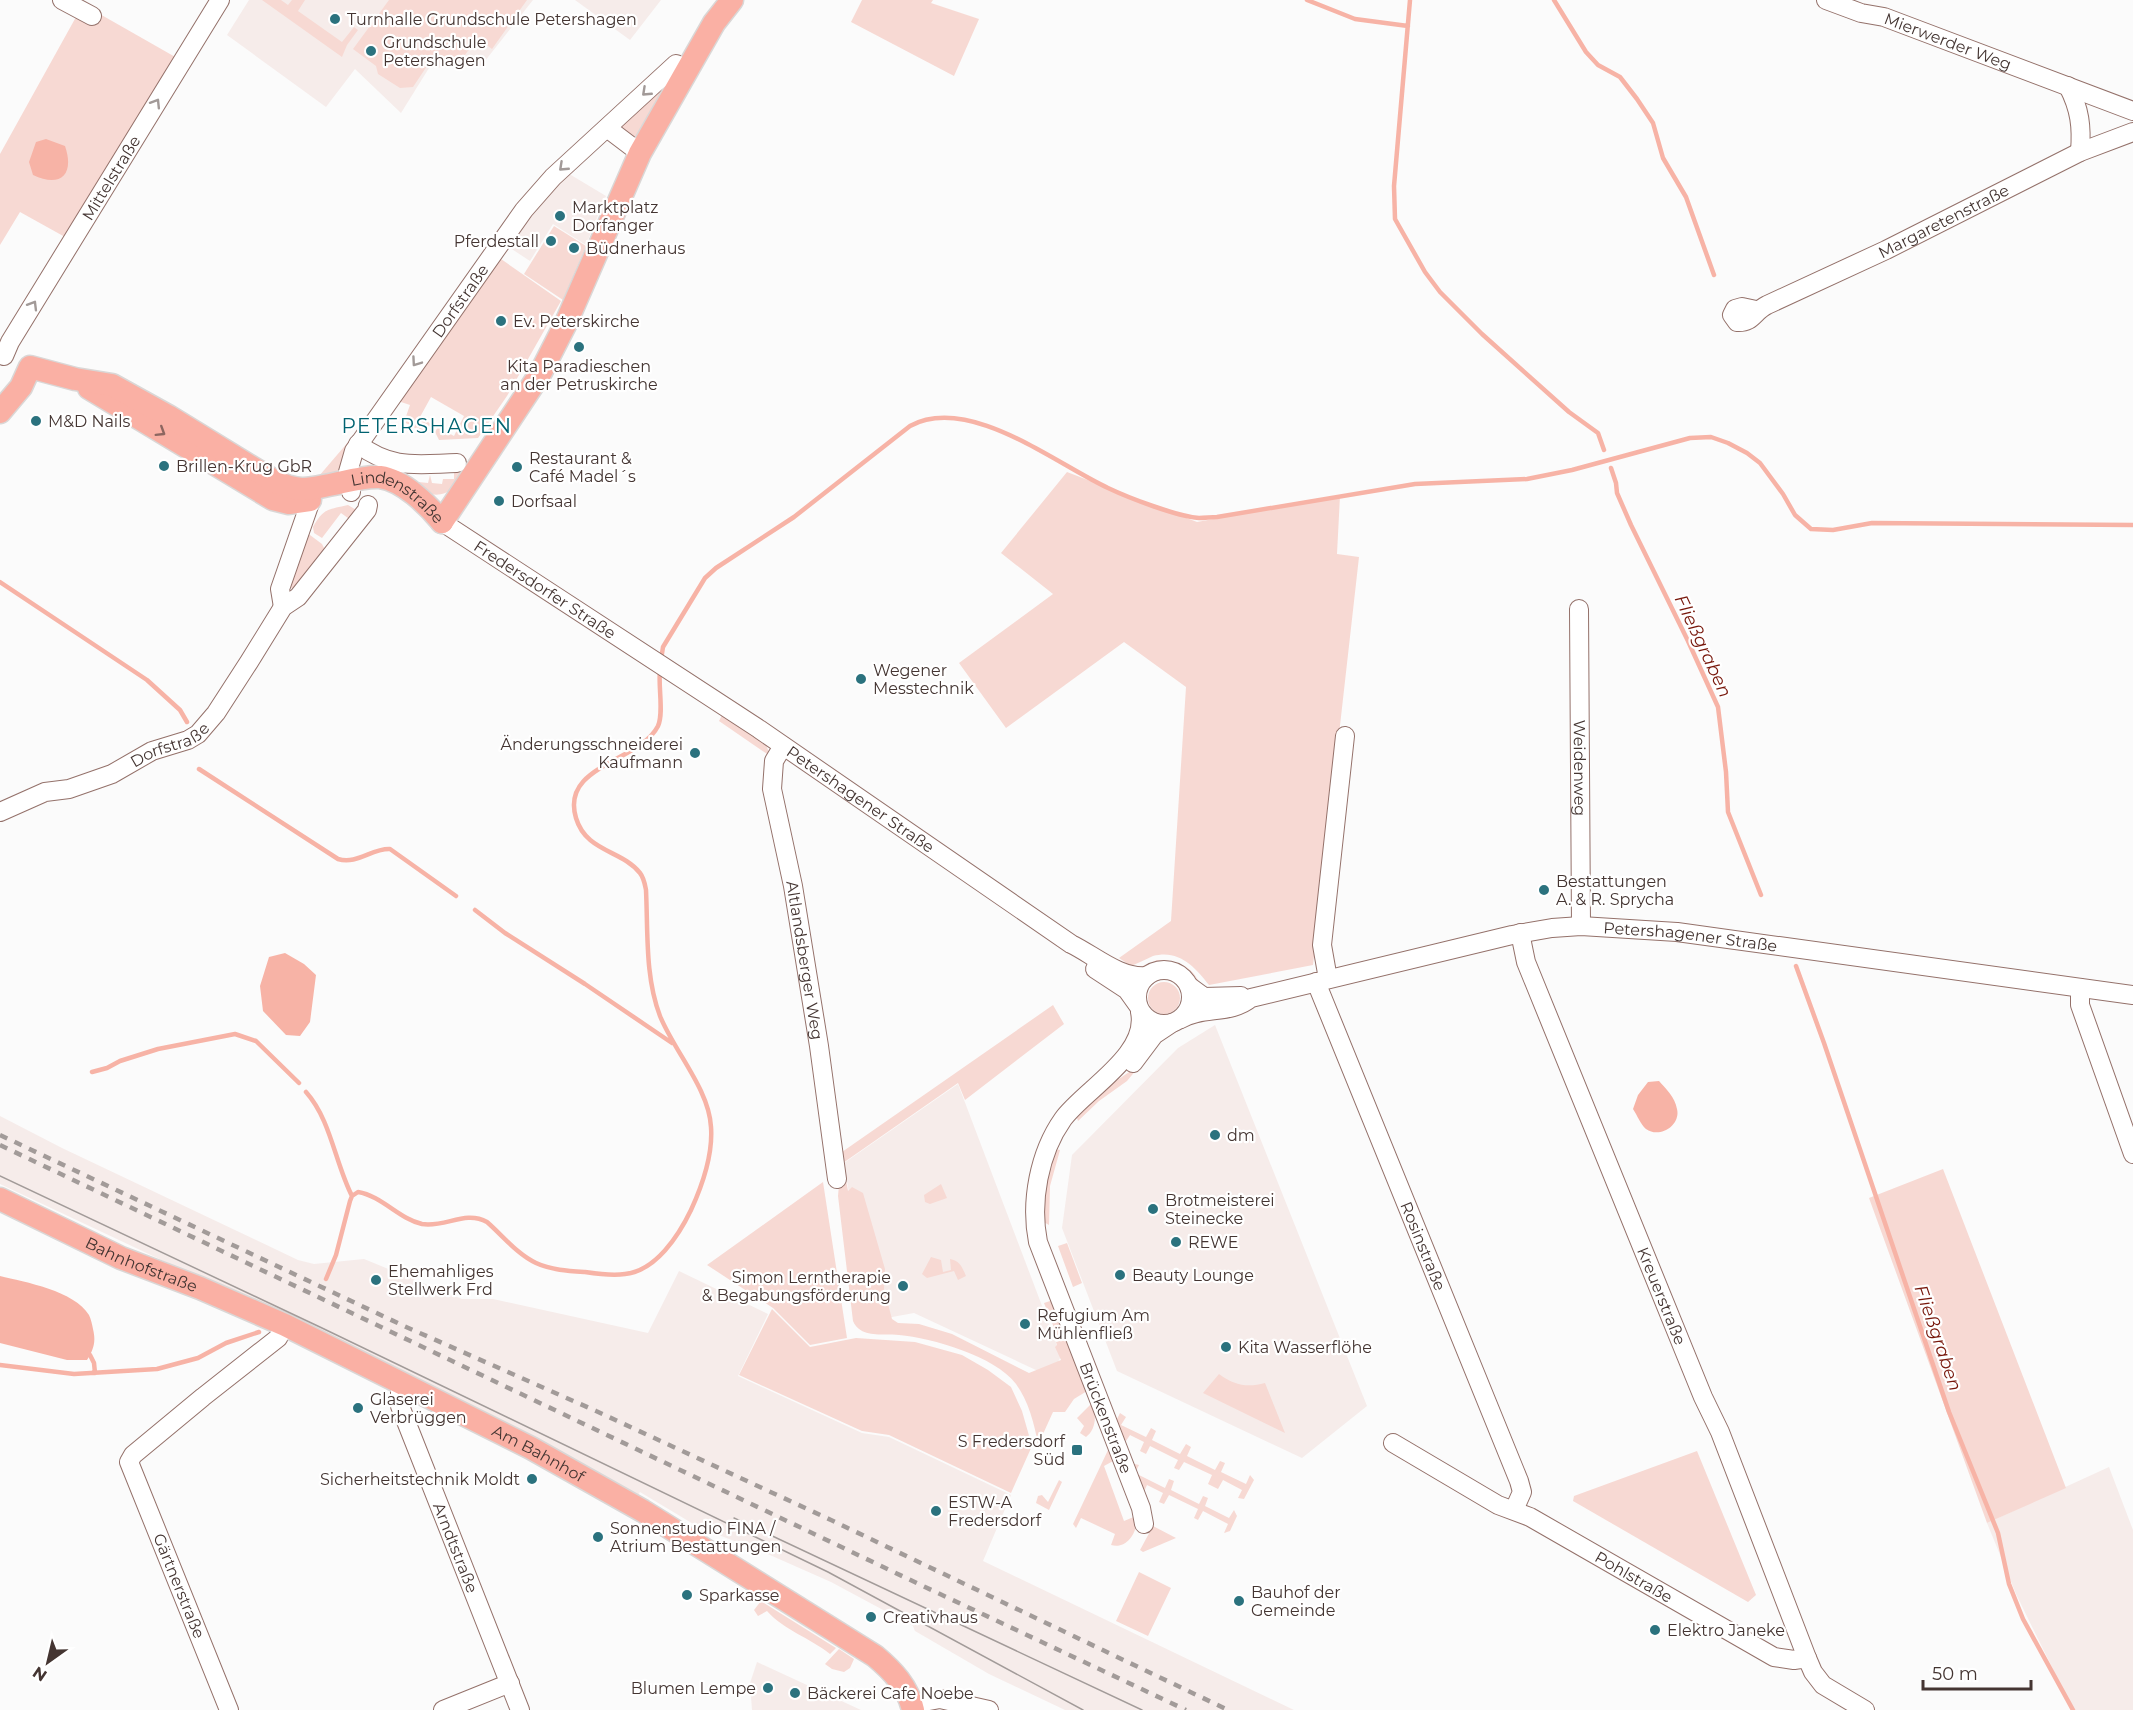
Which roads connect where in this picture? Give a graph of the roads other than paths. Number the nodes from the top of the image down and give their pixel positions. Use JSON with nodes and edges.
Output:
{"nodes":[{"id":1,"x":62,"y":0,"type":"edge"},
{"id":2,"x":220,"y":0,"type":"edge"},
{"id":3,"x":721,"y":0,"type":"edge"},
{"id":4,"x":732,"y":0,"type":"edge"},
{"id":5,"x":1826,"y":0,"type":"edge"},
{"id":6,"x":92,"y":16,"type":"dead end"},
{"id":7,"x":714,"y":23,"type":"junction"},
{"id":8,"x":688,"y":69,"type":"junction"},
{"id":9,"x":2068,"y":86,"type":"junction"},
{"id":10,"x":2133,"y":111,"type":"edge"},
{"id":11,"x":607,"y":128,"type":"junction"},
{"id":12,"x":2133,"y":132,"type":"edge"},
{"id":13,"x":2080,"y":152,"type":"junction"},
{"id":14,"x":640,"y":153,"type":"junction"},
{"id":15,"x":1756,"y":310,"type":"dead end"},
{"id":16,"x":2,"y":355,"type":"edge"},
{"id":17,"x":30,"y":367,"type":"junction"},
{"id":18,"x":0,"y":412,"type":"edge"},
{"id":19,"x":358,"y":444,"type":"junction"},
{"id":20,"x":457,"y":463,"type":"dead end"},
{"id":21,"x":356,"y":493,"type":"junction"},
{"id":22,"x":310,"y":495,"type":"junction"},
{"id":23,"x":442,"y":522,"type":"junction"},
{"id":24,"x":283,"y":606,"type":"junction"},
{"id":25,"x":1579,"y":609,"type":"dead end"},
{"id":26,"x":649,"y":657,"type":"joint"},
{"id":27,"x":1344,"y":736,"type":"dead end"},
{"id":28,"x":783,"y":746,"type":"junction"},
{"id":29,"x":0,"y":812,"type":"edge"},
{"id":30,"x":1581,"y":926,"type":"junction"},
{"id":31,"x":1520,"y":933,"type":"junction"},
{"id":32,"x":1071,"y":944,"type":"junction"},
{"id":33,"x":1147,"y":976,"type":"junction"},
{"id":34,"x":1322,"y":980,"type":"junction"},
{"id":35,"x":1189,"y":986,"type":"junction"},
{"id":36,"x":2080,"y":988,"type":"junction"},
{"id":37,"x":2133,"y":994,"type":"edge"},
{"id":38,"x":1251,"y":998,"type":"junction"},
{"id":39,"x":1139,"y":1008,"type":"junction"},
{"id":40,"x":1177,"y":1021,"type":"junction"},
{"id":41,"x":1097,"y":1088,"type":"junction"},
{"id":42,"x":2133,"y":1154,"type":"edge"},
{"id":43,"x":837,"y":1179,"type":"dead end"},
{"id":44,"x":0,"y":1200,"type":"edge"},
{"id":45,"x":285,"y":1325,"type":"junction"},
{"id":46,"x":404,"y":1383,"type":"junction"},
{"id":47,"x":1393,"y":1443,"type":"dead end"},
{"id":48,"x":1514,"y":1510,"type":"junction"},
{"id":49,"x":1144,"y":1524,"type":"dead end"},
{"id":50,"x":1807,"y":1658,"type":"junction"},
{"id":51,"x":510,"y":1683,"type":"junction"},
{"id":52,"x":913,"y":1707,"type":"edge"},
{"id":53,"x":229,"y":1710,"type":"edge"},
{"id":54,"x":443,"y":1710,"type":"edge"},
{"id":55,"x":520,"y":1710,"type":"edge"},
{"id":56,"x":989,"y":1710,"type":"edge"},
{"id":57,"x":1865,"y":1710,"type":"edge"}],
"edges":[{"from":1,"to":6,"type":"street"},
{"from":16,"to":2,"type":"street","name":"Mittelstraße","one_way":true},
{"from":3,"to":7,"type":"main road"},
{"from":4,"to":7,"type":"main road"},
{"from":5,"to":9,"type":"street","name":"Mierwerder Weg"},
{"from":7,"to":8,"type":"main road"},
{"from":8,"to":11,"type":"street","name":"Dorfstraße","one_way":true},
{"from":8,"to":14,"type":"main road"},
{"from":9,"to":10,"type":"street","name":"Mierwerder Weg"},
{"from":9,"to":13,"type":"street"},
{"from":11,"to":14,"type":"street"},
{"from":11,"to":19,"type":"street","name":"Dorfstraße","one_way":true},
{"from":12,"to":13,"type":"street","name":"Margaretenstraße"},
{"from":13,"to":15,"type":"street","name":"Margaretenstraße"},
{"from":14,"to":23,"type":"main road"},
{"from":16,"to":17,"type":"street"},
{"from":17,"to":18,"type":"main road"},
{"from":17,"to":22,"type":"main road","name":"Lindenstraße"},
{"from":19,"to":20,"type":"street"},
{"from":19,"to":21,"type":"street","name":"Dorfstraße"},
{"from":21,"to":22,"type":"main road","name":"Lindenstraße"},
{"from":21,"to":23,"type":"main road","name":"Lindenstraße"},
{"from":21,"to":24,"type":"street","name":"Dorfstraße"},
{"from":22,"to":24,"type":"street","name":"Dorfstraße"},
{"from":23,"to":26,"type":"street","name":"Fredersdorfer Straße"},
{"from":24,"to":29,"type":"street","name":"Dorfstraße"},
{"from":25,"to":30,"type":"street","name":"Weidenweg"},
{"from":26,"to":28,"type":"street","name":"Petershagener Straße"},
{"from":27,"to":34,"type":"street","name":"Rosinstraße"},
{"from":28,"to":32,"type":"street","name":"Petershagener Straße"},
{"from":28,"to":43,"type":"street","name":"Altlandsberger Weg"},
{"from":30,"to":31,"type":"street","name":"Petershagener Straße"},
{"from":30,"to":36,"type":"street","name":"Petershagener Straße"},
{"from":31,"to":34,"type":"street","name":"Petershagener Straße"},
{"from":31,"to":50,"type":"street","name":"Kreuerstraße"},
{"from":32,"to":33,"type":"street","name":"Petershagener Straße"},
{"from":32,"to":39,"type":"street","name":"Petershagener Straße"},
{"from":33,"to":35,"type":"street","name":"Petershagener Straße"},
{"from":33,"to":39,"type":"street"},
{"from":34,"to":38,"type":"street","name":"Petershagener Straße"},
{"from":34,"to":48,"type":"street","name":"Rosinstraße"},
{"from":35,"to":38,"type":"street","name":"Petershagener Straße"},
{"from":35,"to":40,"type":"street"},
{"from":36,"to":37,"type":"street","name":"Petershagener Straße"},
{"from":36,"to":42,"type":"street"},
{"from":38,"to":40,"type":"street","name":"Petershagener Straße"},
{"from":39,"to":40,"type":"street","name":"Petershagener Straße"},
{"from":39,"to":41,"type":"street","name":"Brückenstraße"},
{"from":40,"to":41,"type":"street","name":"Brückenstraße"},
{"from":41,"to":49,"type":"street","name":"Brückenstraße"},
{"from":44,"to":45,"type":"main road","name":"Bahnhofstraße"},
{"from":45,"to":46,"type":"main road","name":"Am Bahnhof"},
{"from":45,"to":53,"type":"street","name":"Gärtnerstraße"},
{"from":46,"to":51,"type":"street","name":"Arndtstraße"},
{"from":46,"to":52,"type":"main road","name":"Am Bahnhof"},
{"from":47,"to":48,"type":"street","name":"Pohlstraße"},
{"from":48,"to":50,"type":"street","name":"Pohlstraße"},
{"from":50,"to":57,"type":"street"},
{"from":51,"to":54,"type":"street"},
{"from":51,"to":55,"type":"street","name":"Arndtstraße"},
{"from":52,"to":56,"type":"street"}]}
